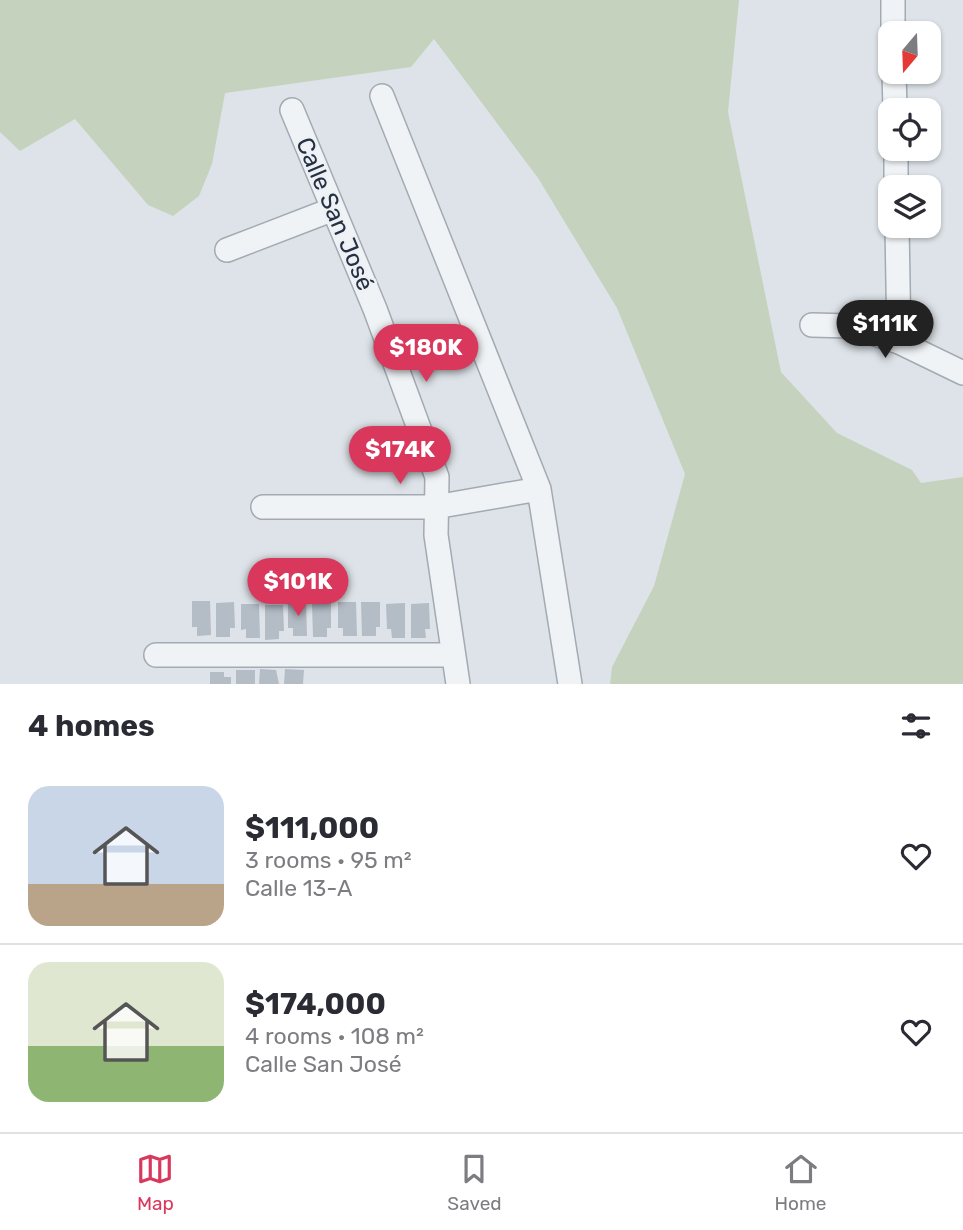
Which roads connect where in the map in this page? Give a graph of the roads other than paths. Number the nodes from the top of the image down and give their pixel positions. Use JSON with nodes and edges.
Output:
{"nodes":[{"id":1,"x":893,"y":0,"type":"edge"},
{"id":2,"x":893,"y":21,"type":"edge"},
{"id":3,"x":382,"y":96,"type":"dead end"},
{"id":4,"x":292,"y":110,"type":"dead end"},
{"id":5,"x":331,"y":210,"type":"junction"},
{"id":6,"x":897,"y":238,"type":"edge"},
{"id":7,"x":227,"y":250,"type":"dead end"},
{"id":8,"x":812,"y":325,"type":"dead end"},
{"id":9,"x":899,"y":342,"type":"junction"},
{"id":10,"x":963,"y":373,"type":"edge"},
{"id":11,"x":539,"y":489,"type":"junction"},
{"id":12,"x":263,"y":507,"type":"dead end"},
{"id":13,"x":435,"y":507,"type":"junction"},
{"id":14,"x":156,"y":654,"type":"dead end"},
{"id":15,"x":453,"y":655,"type":"junction"},
{"id":16,"x":458,"y":684,"type":"edge"},
{"id":17,"x":570,"y":684,"type":"edge"}],
"edges":[{"from":1,"to":2,"type":"street"},
{"from":3,"to":11,"type":"street"},
{"from":4,"to":5,"type":"street","name":"Calle San José"},
{"from":5,"to":7,"type":"street"},
{"from":5,"to":13,"type":"street","name":"Calle San José"},
{"from":6,"to":9,"type":"street"},
{"from":8,"to":9,"type":"street"},
{"from":9,"to":10,"type":"street"},
{"from":11,"to":13,"type":"street"},
{"from":11,"to":17,"type":"street"},
{"from":12,"to":13,"type":"street"},
{"from":13,"to":15,"type":"street","name":"Calle San José"},
{"from":14,"to":15,"type":"street"},
{"from":15,"to":16,"type":"street","name":"Calle San José"}]}
